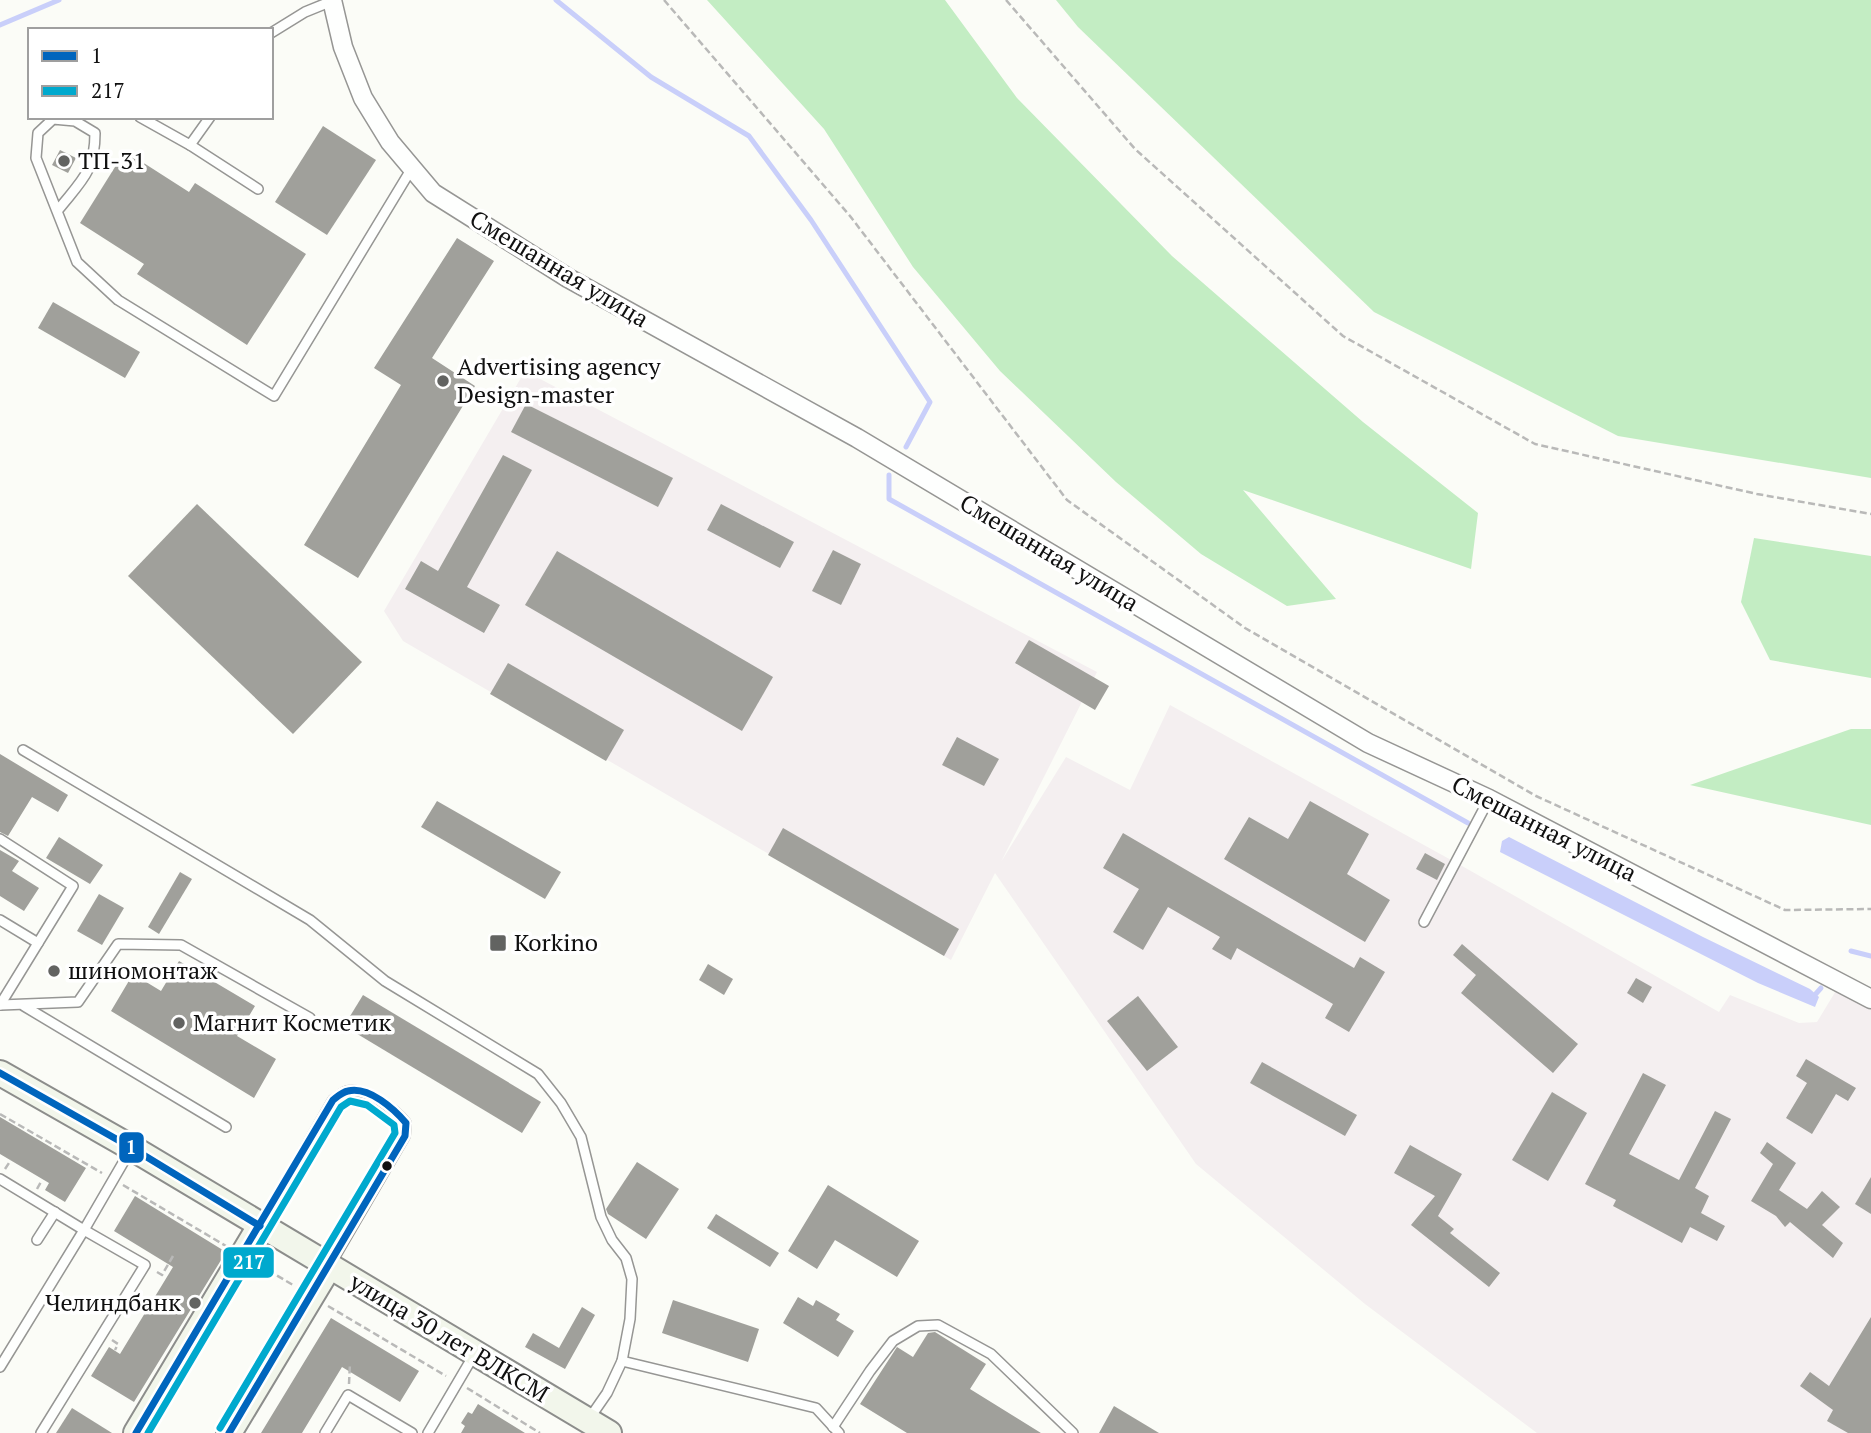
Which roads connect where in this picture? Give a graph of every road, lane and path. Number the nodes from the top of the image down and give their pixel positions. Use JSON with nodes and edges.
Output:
{"nodes":[{"id":1,"x":664,"y":0,"type":"edge"},
{"id":2,"x":1006,"y":0,"type":"edge"},
{"id":3,"x":332,"y":1,"type":"edge"},
{"id":4,"x":273,"y":32,"type":"edge"},
{"id":5,"x":144,"y":119,"type":"edge"},
{"id":6,"x":210,"y":119,"type":"edge"},
{"id":7,"x":190,"y":145,"type":"junction"},
{"id":8,"x":412,"y":168,"type":"junction"},
{"id":9,"x":258,"y":189,"type":"dead end"},
{"id":10,"x":58,"y":210,"type":"junction"},
{"id":11,"x":1871,"y":514,"type":"edge"},
{"id":12,"x":23,"y":750,"type":"dead end"},
{"id":13,"x":1489,"y":799,"type":"junction"},
{"id":14,"x":0,"y":839,"type":"edge"},
{"id":15,"x":1871,"y":909,"type":"edge"},
{"id":16,"x":0,"y":920,"type":"edge"},
{"id":17,"x":1424,"y":922,"type":"dead end"},
{"id":18,"x":38,"y":943,"type":"junction"},
{"id":19,"x":1871,"y":999,"type":"edge"},
{"id":20,"x":1,"y":1005,"type":"edge"},
{"id":21,"x":22,"y":1005,"type":"junction"},
{"id":22,"x":310,"y":1018,"type":"dead end"},
{"id":23,"x":0,"y":1073,"type":"edge"},
{"id":24,"x":226,"y":1127,"type":"dead end"},
{"id":25,"x":132,"y":1147,"type":"junction"},
{"id":26,"x":0,"y":1179,"type":"edge"},
{"id":27,"x":55,"y":1212,"type":"junction"},
{"id":28,"x":260,"y":1226,"type":"junction"},
{"id":29,"x":84,"y":1230,"type":"junction"},
{"id":30,"x":37,"y":1240,"type":"dead end"},
{"id":31,"x":243,"y":1255,"type":"junction"},
{"id":32,"x":173,"y":1256,"type":"dead end"},
{"id":33,"x":145,"y":1265,"type":"junction"},
{"id":34,"x":329,"y":1267,"type":"junction"},
{"id":35,"x":312,"y":1296,"type":"junction"},
{"id":36,"x":475,"y":1352,"type":"junction"},
{"id":37,"x":622,"y":1361,"type":"junction"},
{"id":38,"x":350,"y":1363,"type":"dead end"},
{"id":39,"x":0,"y":1367,"type":"edge"},
{"id":40,"x":457,"y":1383,"type":"junction"},
{"id":41,"x":348,"y":1395,"type":"junction"},
{"id":42,"x":516,"y":1418,"type":"junction"},
{"id":43,"x":512,"y":1425,"type":"dead end"},
{"id":44,"x":603,"y":1430,"type":"edge"},
{"id":45,"x":836,"y":1430,"type":"edge"},
{"id":46,"x":41,"y":1433,"type":"edge"},
{"id":47,"x":135,"y":1433,"type":"edge"},
{"id":48,"x":229,"y":1433,"type":"edge"},
{"id":49,"x":325,"y":1433,"type":"edge"},
{"id":50,"x":412,"y":1433,"type":"edge"},
{"id":51,"x":428,"y":1433,"type":"edge"},
{"id":52,"x":540,"y":1433,"type":"edge"},
{"id":53,"x":1073,"y":1433,"type":"edge"}],
"edges":[{"from":1,"to":15,"type":"path"},
{"from":2,"to":11,"type":"path"},
{"from":3,"to":4,"type":"lane"},
{"from":3,"to":8,"type":"street","name":"Смешанная улица"},
{"from":5,"to":7,"type":"lane"},
{"from":6,"to":7,"type":"lane"},
{"from":7,"to":9,"type":"lane"},
{"from":8,"to":10,"type":"lane"},
{"from":8,"to":13,"type":"street","name":"Смешанная улица"},
{"from":10,"to":10,"type":"lane"},
{"from":12,"to":37,"type":"lane"},
{"from":13,"to":17,"type":"lane"},
{"from":13,"to":19,"type":"street","name":"Смешанная улица"},
{"from":14,"to":18,"type":"lane"},
{"from":16,"to":18,"type":"lane"},
{"from":18,"to":20,"type":"lane"},
{"from":20,"to":21,"type":"lane"},
{"from":21,"to":22,"type":"lane"},
{"from":21,"to":24,"type":"lane"},
{"from":23,"to":25,"type":"main road","name":"улица 30 лет ВЛКСМ"},
{"from":25,"to":28,"type":"main road","name":"улица 30 лет ВЛКСМ"},
{"from":25,"to":29,"type":"lane"},
{"from":26,"to":27,"type":"lane"},
{"from":27,"to":29,"type":"lane"},
{"from":27,"to":30,"type":"lane"},
{"from":28,"to":31,"type":"main road"},
{"from":28,"to":34,"type":"main road","name":"улица 30 лет ВЛКСМ"},
{"from":28,"to":34,"type":"lane"},
{"from":29,"to":33,"type":"lane"},
{"from":29,"to":39,"type":"lane"},
{"from":31,"to":35,"type":"path"},
{"from":31,"to":47,"type":"main road"},
{"from":32,"to":33,"type":"path"},
{"from":33,"to":46,"type":"lane"},
{"from":34,"to":35,"type":"main road"},
{"from":34,"to":36,"type":"main road","name":"улица 30 лет ВЛКСМ"},
{"from":35,"to":40,"type":"path"},
{"from":35,"to":48,"type":"main road"},
{"from":36,"to":40,"type":"lane"},
{"from":36,"to":44,"type":"main road","name":"улица 30 лет ВЛКСМ"},
{"from":37,"to":44,"type":"lane"},
{"from":37,"to":45,"type":"lane"},
{"from":38,"to":41,"type":"path"},
{"from":40,"to":42,"type":"path"},
{"from":40,"to":51,"type":"lane"},
{"from":41,"to":49,"type":"lane"},
{"from":41,"to":50,"type":"lane"},
{"from":42,"to":43,"type":"path"},
{"from":42,"to":52,"type":"path"},
{"from":45,"to":53,"type":"lane"}]}
